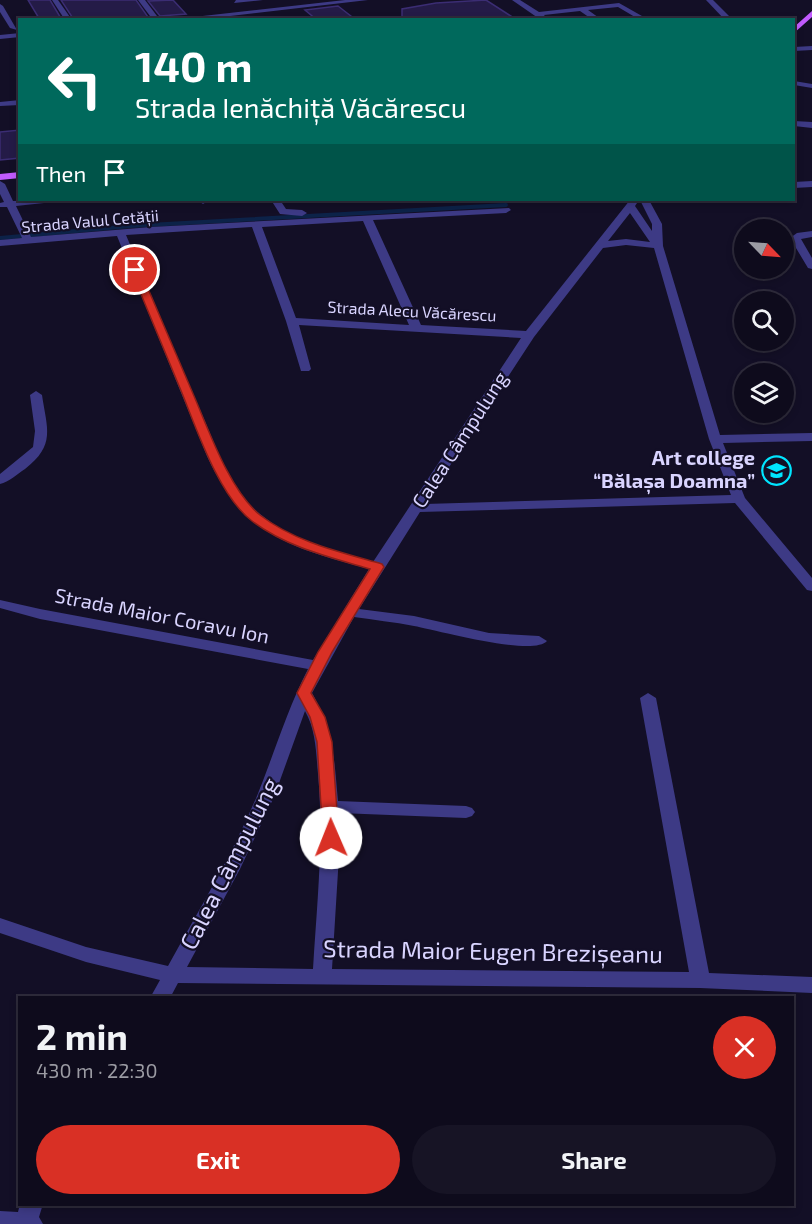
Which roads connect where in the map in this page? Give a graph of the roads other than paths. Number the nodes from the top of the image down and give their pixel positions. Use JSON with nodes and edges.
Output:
{"nodes":[{"id":1,"x":55,"y":0,"type":"edge"},
{"id":2,"x":141,"y":0,"type":"edge"},
{"id":3,"x":260,"y":0,"type":"edge"},
{"id":4,"x":365,"y":0,"type":"edge"},
{"id":5,"x":515,"y":0,"type":"edge"},
{"id":6,"x":709,"y":0,"type":"edge"},
{"id":7,"x":235,"y":1,"type":"edge"},
{"id":8,"x":0,"y":6,"type":"edge"},
{"id":9,"x":581,"y":9,"type":"junction"},
{"id":10,"x":247,"y":12,"type":"junction"},
{"id":11,"x":812,"y":13,"type":"edge"},
{"id":12,"x":538,"y":14,"type":"junction"},
{"id":13,"x":68,"y":18,"type":"edge"},
{"id":14,"x":155,"y":18,"type":"edge"},
{"id":15,"x":189,"y":18,"type":"edge"},
{"id":16,"x":544,"y":18,"type":"edge"},
{"id":17,"x":596,"y":18,"type":"edge"},
{"id":18,"x":643,"y":18,"type":"edge"},
{"id":19,"x":727,"y":18,"type":"edge"},
{"id":20,"x":795,"y":30,"type":"edge"},
{"id":21,"x":17,"y":32,"type":"edge"},
{"id":22,"x":0,"y":37,"type":"edge"},
{"id":23,"x":812,"y":48,"type":"edge"},
{"id":24,"x":795,"y":49,"type":"edge"},
{"id":25,"x":795,"y":83,"type":"edge"},
{"id":26,"x":812,"y":86,"type":"edge"},
{"id":27,"x":18,"y":102,"type":"edge"},
{"id":28,"x":0,"y":104,"type":"edge"},
{"id":29,"x":795,"y":124,"type":"edge"},
{"id":30,"x":812,"y":125,"type":"edge"},
{"id":31,"x":18,"y":175,"type":"edge"},
{"id":32,"x":0,"y":177,"type":"edge"},
{"id":33,"x":0,"y":184,"type":"edge"},
{"id":34,"x":812,"y":184,"type":"edge"},
{"id":35,"x":795,"y":185,"type":"edge"},
{"id":36,"x":36,"y":201,"type":"edge"},
{"id":37,"x":276,"y":201,"type":"edge"},
{"id":38,"x":491,"y":201,"type":"dead end"},
{"id":39,"x":646,"y":201,"type":"edge"},
{"id":40,"x":632,"y":202,"type":"edge"},
{"id":41,"x":5,"y":205,"type":"edge"},
{"id":42,"x":506,"y":210,"type":"dead end"},
{"id":43,"x":367,"y":218,"type":"junction"},
{"id":44,"x":256,"y":224,"type":"junction"},
{"id":45,"x":120,"y":232,"type":"junction"},
{"id":46,"x":812,"y":234,"type":"edge"},
{"id":47,"x":28,"y":241,"type":"junction"},
{"id":48,"x":0,"y":243,"type":"edge"},
{"id":49,"x":599,"y":245,"type":"junction"},
{"id":50,"x":658,"y":246,"type":"junction"},
{"id":51,"x":812,"y":266,"type":"edge"},
{"id":52,"x":292,"y":321,"type":"junction"},
{"id":53,"x":416,"y":327,"type":"junction"},
{"id":54,"x":529,"y":335,"type":"junction"},
{"id":55,"x":305,"y":369,"type":"dead end"},
{"id":56,"x":36,"y":395,"type":"dead end"},
{"id":57,"x":812,"y":437,"type":"edge"},
{"id":58,"x":715,"y":439,"type":"junction"},
{"id":59,"x":0,"y":480,"type":"edge"},
{"id":60,"x":739,"y":500,"type":"junction"},
{"id":61,"x":416,"y":508,"type":"junction"},
{"id":62,"x":377,"y":567,"type":"junction"},
{"id":63,"x":812,"y":587,"type":"edge"},
{"id":64,"x":0,"y":604,"type":"edge"},
{"id":65,"x":349,"y":612,"type":"junction"},
{"id":66,"x":539,"y":641,"type":"dead end"},
{"id":67,"x":318,"y":666,"type":"junction"},
{"id":68,"x":304,"y":693,"type":"junction"},
{"id":69,"x":648,"y":698,"type":"dead end"},
{"id":70,"x":330,"y":807,"type":"junction"},
{"id":71,"x":466,"y":812,"type":"dead end"},
{"id":72,"x":0,"y":925,"type":"edge"},
{"id":73,"x":174,"y":975,"type":"junction"},
{"id":74,"x":322,"y":976,"type":"junction"},
{"id":75,"x":700,"y":980,"type":"junction"},
{"id":76,"x":812,"y":985,"type":"edge"},
{"id":77,"x":161,"y":996,"type":"edge"},
{"id":78,"x":28,"y":1219,"type":"edge"},
{"id":79,"x":0,"y":1221,"type":"edge"}],
"edges":[{"from":1,"to":13,"type":"street"},
{"from":2,"to":14,"type":"street"},
{"from":3,"to":7,"type":"street"},
{"from":4,"to":10,"type":"street"},
{"from":5,"to":12,"type":"street"},
{"from":6,"to":19,"type":"street"},
{"from":7,"to":10,"type":"street"},
{"from":8,"to":21,"type":"street"},
{"from":9,"to":12,"type":"street"},
{"from":9,"to":17,"type":"street"},
{"from":9,"to":18,"type":"street"},
{"from":10,"to":15,"type":"street"},
{"from":11,"to":20,"type":"main road"},
{"from":12,"to":16,"type":"street"},
{"from":21,"to":22,"type":"street"},
{"from":23,"to":24,"type":"street"},
{"from":25,"to":26,"type":"street"},
{"from":27,"to":28,"type":"street"},
{"from":29,"to":30,"type":"street"},
{"from":31,"to":32,"type":"main road"},
{"from":33,"to":41,"type":"street"},
{"from":34,"to":35,"type":"street"},
{"from":36,"to":41,"type":"street"},
{"from":37,"to":38,"type":"street"},
{"from":39,"to":50,"type":"street"},
{"from":40,"to":49,"type":"street","name":"Calea Câmpulung"},
{"from":40,"to":50,"type":"street"},
{"from":41,"to":47,"type":"street"},
{"from":42,"to":43,"type":"street","name":"Strada Valul Cetății"},
{"from":43,"to":44,"type":"street","name":"Strada Valul Cetății"},
{"from":43,"to":53,"type":"street"},
{"from":44,"to":45,"type":"street","name":"Strada Valul Cetății"},
{"from":44,"to":52,"type":"street"},
{"from":45,"to":47,"type":"street","name":"Strada Valul Cetății"},
{"from":45,"to":62,"type":"street"},
{"from":46,"to":51,"type":"street"},
{"from":47,"to":48,"type":"street","name":"Strada Valul Cetății"},
{"from":49,"to":50,"type":"street"},
{"from":49,"to":54,"type":"street","name":"Calea Câmpulung"},
{"from":50,"to":58,"type":"street"},
{"from":52,"to":53,"type":"street","name":"Strada Alecu Văcărescu"},
{"from":52,"to":55,"type":"street"},
{"from":53,"to":54,"type":"street","name":"Strada Alecu Văcărescu"},
{"from":54,"to":61,"type":"street","name":"Calea Câmpulung"},
{"from":56,"to":59,"type":"street"},
{"from":57,"to":58,"type":"street"},
{"from":58,"to":60,"type":"street"},
{"from":60,"to":61,"type":"street"},
{"from":60,"to":63,"type":"street"},
{"from":61,"to":62,"type":"street","name":"Calea Câmpulung"},
{"from":62,"to":65,"type":"street","name":"Calea Câmpulung"},
{"from":64,"to":67,"type":"street","name":"Strada Maior Coravu Ion"},
{"from":65,"to":66,"type":"street"},
{"from":65,"to":67,"type":"street","name":"Calea Câmpulung"},
{"from":67,"to":68,"type":"street","name":"Calea Câmpulung"},
{"from":68,"to":70,"type":"street"},
{"from":68,"to":73,"type":"street","name":"Calea Câmpulung"},
{"from":69,"to":75,"type":"street"},
{"from":70,"to":71,"type":"street"},
{"from":70,"to":74,"type":"street"},
{"from":72,"to":73,"type":"street","name":"Strada Maior Eugen Brezișeanu"},
{"from":73,"to":74,"type":"street","name":"Strada Maior Eugen Brezișeanu"},
{"from":73,"to":77,"type":"street","name":"Calea Câmpulung"},
{"from":74,"to":75,"type":"street","name":"Strada Maior Eugen Brezișeanu"},
{"from":75,"to":76,"type":"street","name":"Strada Maior Eugen Brezișeanu"},
{"from":78,"to":79,"type":"street"}]}
